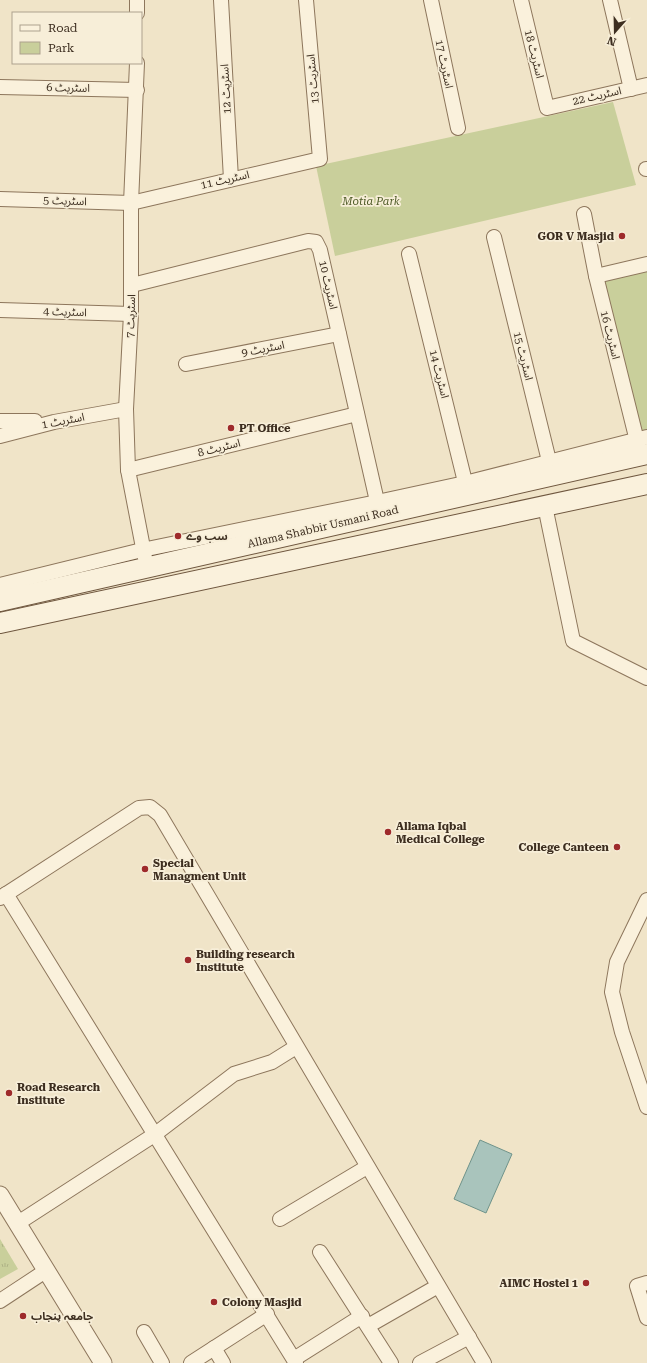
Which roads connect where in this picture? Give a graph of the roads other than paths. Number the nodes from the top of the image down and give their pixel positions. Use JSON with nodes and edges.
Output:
{"nodes":[{"id":1,"x":137,"y":0,"type":"edge"},
{"id":2,"x":221,"y":0,"type":"edge"},
{"id":3,"x":306,"y":0,"type":"edge"},
{"id":4,"x":431,"y":0,"type":"edge"},
{"id":5,"x":521,"y":0,"type":"edge"},
{"id":6,"x":610,"y":0,"type":"edge"},
{"id":7,"x":137,"y":12,"type":"edge"},
{"id":8,"x":137,"y":64,"type":"edge"},
{"id":9,"x":647,"y":85,"type":"edge"},
{"id":10,"x":0,"y":87,"type":"edge"},
{"id":11,"x":631,"y":89,"type":"junction"},
{"id":12,"x":137,"y":90,"type":"junction"},
{"id":13,"x":547,"y":108,"type":"joint"},
{"id":14,"x":458,"y":128,"type":"dead end"},
{"id":15,"x":320,"y":158,"type":"joint"},
{"id":16,"x":230,"y":179,"type":"junction"},
{"id":17,"x":0,"y":199,"type":"edge"},
{"id":18,"x":131,"y":202,"type":"junction"},
{"id":19,"x":584,"y":214,"type":"dead end"},
{"id":20,"x":494,"y":237,"type":"dead end"},
{"id":21,"x":409,"y":254,"type":"dead end"},
{"id":22,"x":647,"y":264,"type":"edge"},
{"id":23,"x":596,"y":276,"type":"junction"},
{"id":24,"x":132,"y":285,"type":"junction"},
{"id":25,"x":0,"y":310,"type":"edge"},
{"id":26,"x":131,"y":314,"type":"junction"},
{"id":27,"x":339,"y":334,"type":"junction"},
{"id":28,"x":186,"y":364,"type":"dead end"},
{"id":29,"x":126,"y":409,"type":"junction"},
{"id":30,"x":357,"y":414,"type":"junction"},
{"id":31,"x":0,"y":421,"type":"edge"},
{"id":32,"x":54,"y":422,"type":"junction"},
{"id":33,"x":0,"y":436,"type":"edge"},
{"id":34,"x":643,"y":447,"type":"edge"},
{"id":35,"x":551,"y":468,"type":"junction"},
{"id":36,"x":128,"y":470,"type":"junction"},
{"id":37,"x":647,"y":484,"type":"edge"},
{"id":38,"x":467,"y":488,"type":"junction"},
{"id":39,"x":545,"y":506,"type":"junction"},
{"id":40,"x":378,"y":508,"type":"junction"},
{"id":41,"x":145,"y":559,"type":"junction"},
{"id":42,"x":0,"y":585,"type":"edge"},
{"id":43,"x":0,"y":601,"type":"edge"},
{"id":44,"x":0,"y":623,"type":"edge"},
{"id":45,"x":647,"y":678,"type":"edge"},
{"id":46,"x":3,"y":896,"type":"edge"},
{"id":47,"x":647,"y":900,"type":"edge"},
{"id":48,"x":296,"y":1047,"type":"junction"},
{"id":49,"x":647,"y":1107,"type":"edge"},
{"id":50,"x":154,"y":1135,"type":"junction"},
{"id":51,"x":368,"y":1167,"type":"junction"},
{"id":52,"x":0,"y":1195,"type":"edge"},
{"id":53,"x":280,"y":1219,"type":"dead end"},
{"id":54,"x":18,"y":1224,"type":"junction"},
{"id":55,"x":320,"y":1252,"type":"dead end"},
{"id":56,"x":47,"y":1270,"type":"junction"},
{"id":57,"x":647,"y":1283,"type":"edge"},
{"id":58,"x":438,"y":1286,"type":"junction"},
{"id":59,"x":0,"y":1301,"type":"edge"},
{"id":60,"x":267,"y":1314,"type":"junction"},
{"id":61,"x":647,"y":1318,"type":"edge"},
{"id":62,"x":365,"y":1321,"type":"junction"},
{"id":63,"x":144,"y":1332,"type":"dead end"},
{"id":64,"x":469,"y":1337,"type":"junction"},
{"id":65,"x":214,"y":1348,"type":"junction"},
{"id":66,"x":295,"y":1361,"type":"edge"},
{"id":67,"x":102,"y":1363,"type":"edge"},
{"id":68,"x":162,"y":1363,"type":"edge"},
{"id":69,"x":191,"y":1363,"type":"edge"},
{"id":70,"x":223,"y":1363,"type":"edge"},
{"id":71,"x":391,"y":1363,"type":"edge"},
{"id":72,"x":420,"y":1363,"type":"edge"},
{"id":73,"x":484,"y":1363,"type":"edge"}],
"edges":[{"from":1,"to":7,"type":"street"},
{"from":2,"to":16,"type":"street","name":"اسٹریٹ 12"},
{"from":3,"to":15,"type":"street","name":"اسٹریٹ 13"},
{"from":4,"to":14,"type":"street","name":"اسٹریٹ 17"},
{"from":5,"to":13,"type":"street","name":"اسٹریٹ 18"},
{"from":6,"to":11,"type":"street"},
{"from":8,"to":12,"type":"street","name":"اسٹریٹ 7"},
{"from":9,"to":11,"type":"street","name":"اسٹریٹ 22"},
{"from":10,"to":12,"type":"street","name":"اسٹریٹ 6"},
{"from":11,"to":13,"type":"street","name":"اسٹریٹ 22"},
{"from":12,"to":18,"type":"street","name":"اسٹریٹ 7"},
{"from":15,"to":16,"type":"street","name":"اسٹریٹ 11"},
{"from":16,"to":18,"type":"street","name":"اسٹریٹ 11"},
{"from":17,"to":18,"type":"street","name":"اسٹریٹ 5"},
{"from":18,"to":24,"type":"street","name":"اسٹریٹ 7"},
{"from":19,"to":23,"type":"street","name":"اسٹریٹ 16"},
{"from":20,"to":35,"type":"street","name":"اسٹریٹ 15"},
{"from":21,"to":38,"type":"street","name":"اسٹریٹ 14"},
{"from":22,"to":23,"type":"street"},
{"from":23,"to":34,"type":"street","name":"اسٹریٹ 16"},
{"from":24,"to":26,"type":"street","name":"اسٹریٹ 7"},
{"from":24,"to":27,"type":"street","name":"اسٹریٹ 10"},
{"from":25,"to":26,"type":"street","name":"اسٹریٹ 4"},
{"from":26,"to":29,"type":"street","name":"اسٹریٹ 7"},
{"from":27,"to":28,"type":"street","name":"اسٹریٹ 9"},
{"from":27,"to":30,"type":"street","name":"اسٹریٹ 10"},
{"from":29,"to":32,"type":"street","name":"اسٹریٹ 1"},
{"from":29,"to":36,"type":"street","name":"اسٹریٹ 7"},
{"from":30,"to":36,"type":"street","name":"اسٹریٹ 8"},
{"from":30,"to":40,"type":"street","name":"اسٹریٹ 10"},
{"from":31,"to":32,"type":"street"},
{"from":32,"to":33,"type":"street","name":"اسٹریٹ 1"},
{"from":34,"to":35,"type":"main road","name":"Allama Shabbir Usmani Road"},
{"from":35,"to":38,"type":"main road","name":"Allama Shabbir Usmani Road"},
{"from":36,"to":41,"type":"street","name":"اسٹریٹ 7"},
{"from":37,"to":39,"type":"main road"},
{"from":38,"to":40,"type":"main road","name":"Allama Shabbir Usmani Road"},
{"from":39,"to":44,"type":"main road"},
{"from":39,"to":45,"type":"street"},
{"from":40,"to":41,"type":"main road","name":"Allama Shabbir Usmani Road"},
{"from":41,"to":42,"type":"street"},
{"from":41,"to":43,"type":"main road","name":"Allama Shabbir Usmani Road"},
{"from":46,"to":48,"type":"street"},
{"from":46,"to":50,"type":"street"},
{"from":47,"to":49,"type":"street"},
{"from":48,"to":50,"type":"street"},
{"from":48,"to":51,"type":"street"},
{"from":50,"to":54,"type":"street"},
{"from":50,"to":60,"type":"street"},
{"from":51,"to":53,"type":"street"},
{"from":51,"to":58,"type":"street"},
{"from":52,"to":54,"type":"street"},
{"from":54,"to":56,"type":"street"},
{"from":55,"to":62,"type":"street"},
{"from":56,"to":59,"type":"street"},
{"from":56,"to":67,"type":"street"},
{"from":57,"to":61,"type":"street"},
{"from":58,"to":62,"type":"street"},
{"from":58,"to":64,"type":"street"},
{"from":60,"to":65,"type":"street"},
{"from":60,"to":66,"type":"street"},
{"from":62,"to":66,"type":"street"},
{"from":62,"to":71,"type":"street"},
{"from":63,"to":68,"type":"street"},
{"from":64,"to":72,"type":"street"},
{"from":64,"to":73,"type":"street"},
{"from":65,"to":69,"type":"street"},
{"from":65,"to":70,"type":"street"}]}
